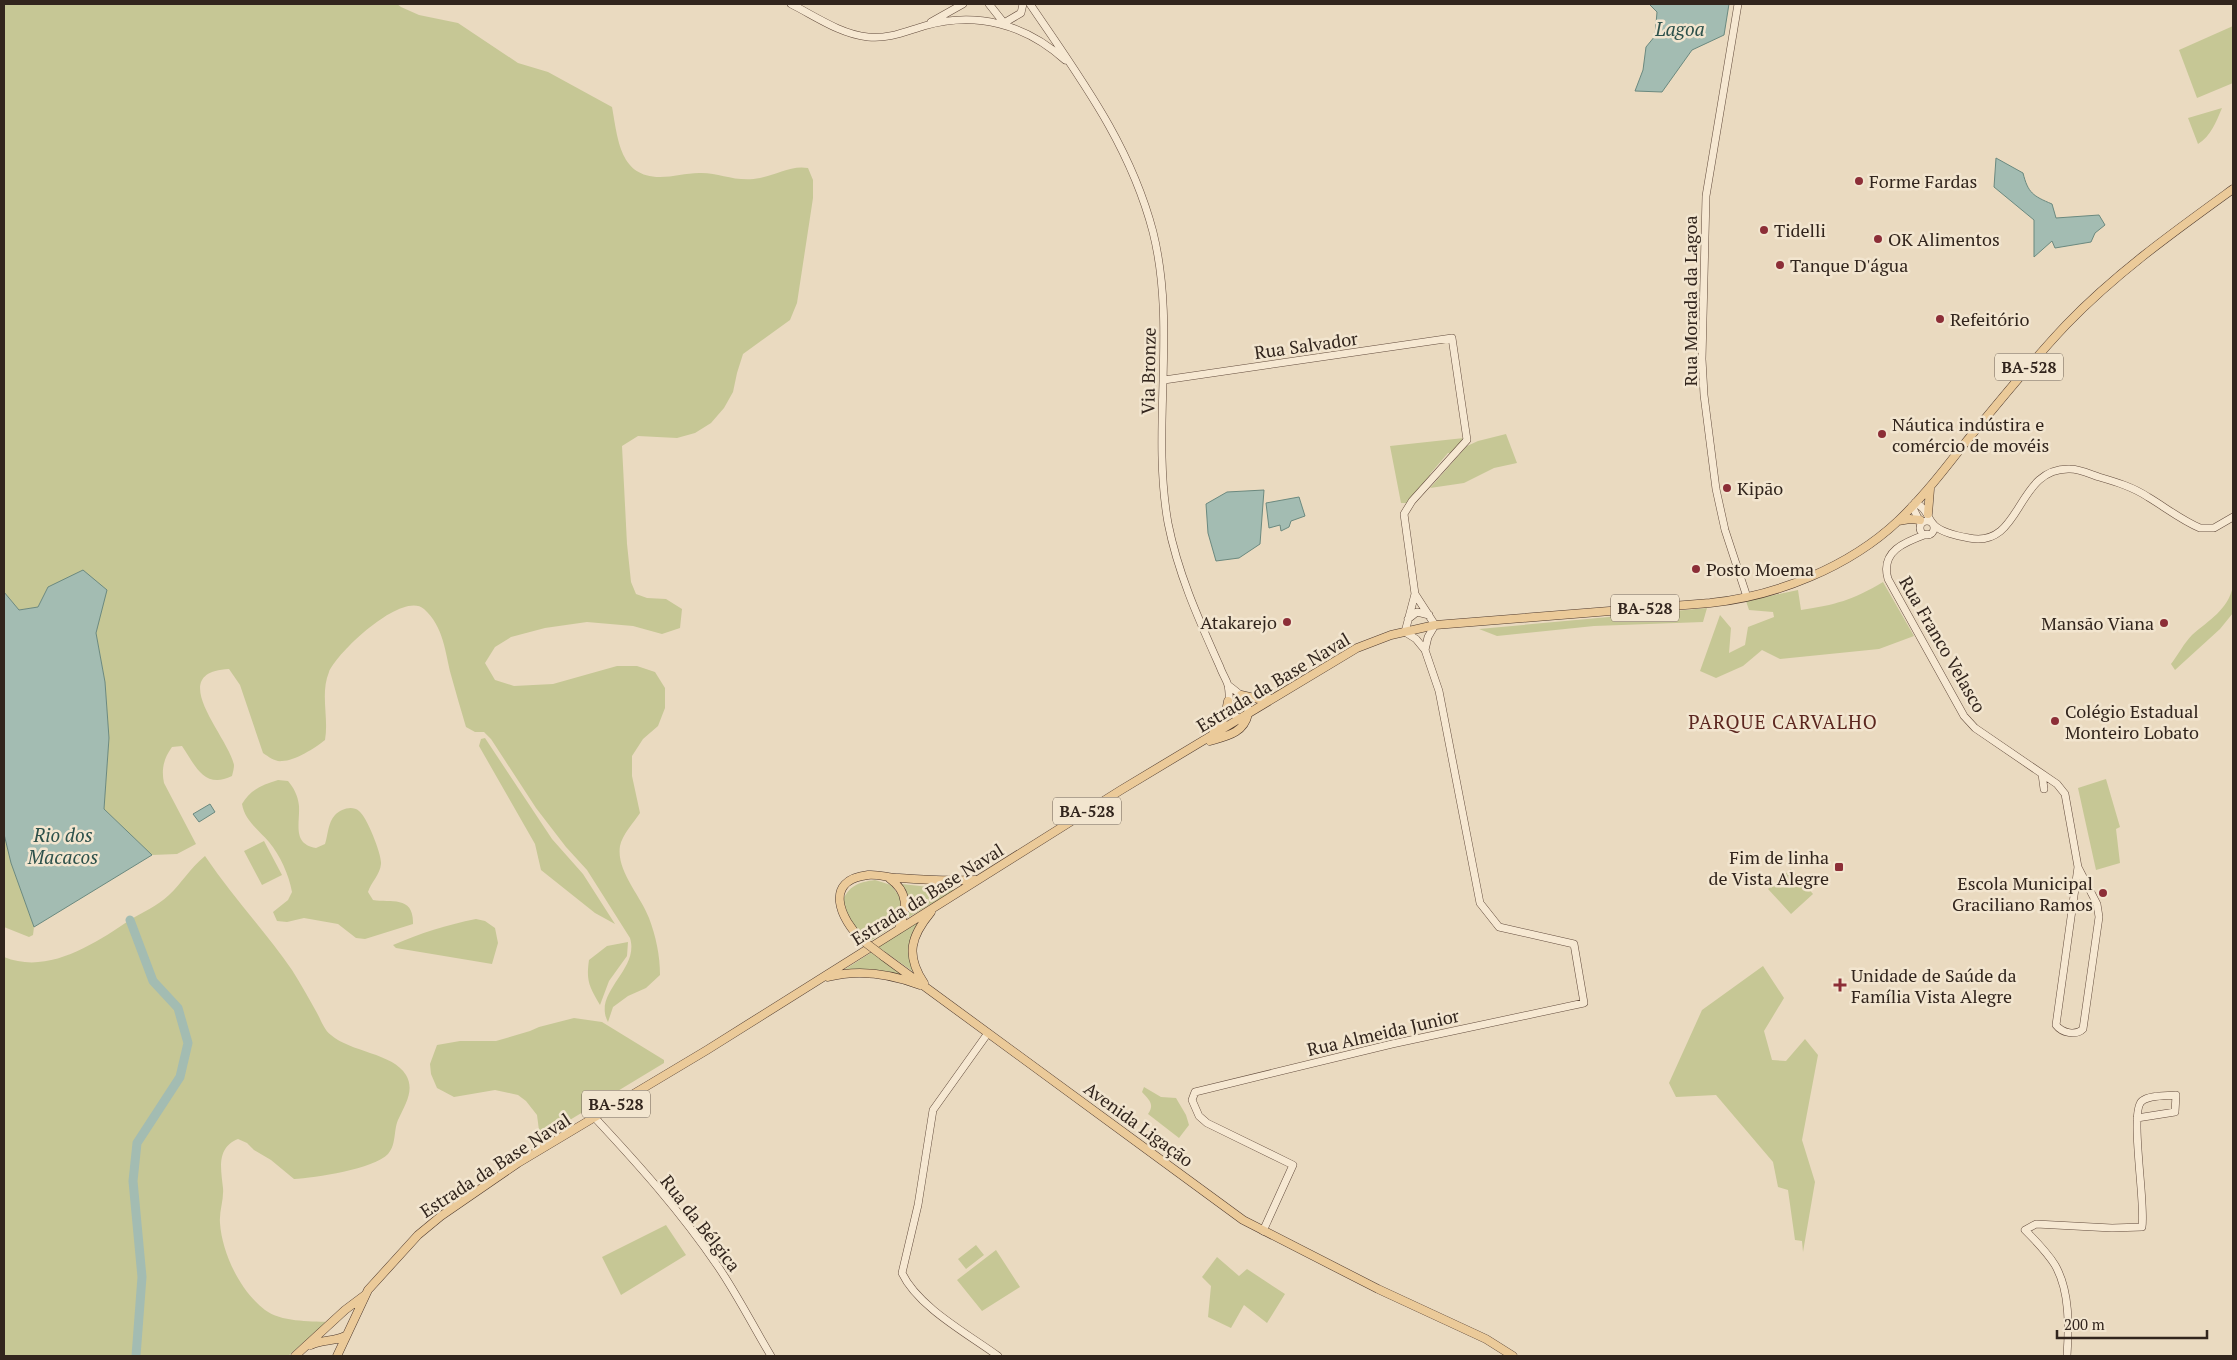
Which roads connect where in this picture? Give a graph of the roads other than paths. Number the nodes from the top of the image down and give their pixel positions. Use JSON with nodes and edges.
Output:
{"nodes":[{"id":1,"x":791,"y":4,"type":"edge"},
{"id":2,"x":963,"y":4,"type":"edge"},
{"id":3,"x":989,"y":4,"type":"edge"},
{"id":4,"x":1023,"y":4,"type":"edge"},
{"id":5,"x":1030,"y":4,"type":"edge"},
{"id":6,"x":1738,"y":4,"type":"edge"},
{"id":7,"x":1004,"y":23,"type":"junction"},
{"id":8,"x":923,"y":26,"type":"junction"},
{"id":9,"x":1073,"y":67,"type":"junction"},
{"id":10,"x":2233,"y":189,"type":"edge"},
{"id":11,"x":1164,"y":380,"type":"junction"},
{"id":12,"x":1930,"y":487,"type":"junction"},
{"id":13,"x":1913,"y":505,"type":"junction"},
{"id":14,"x":1928,"y":514,"type":"junction"},
{"id":15,"x":2233,"y":517,"type":"edge"},
{"id":16,"x":1898,"y":521,"type":"junction"},
{"id":17,"x":1932,"y":522,"type":"junction"},
{"id":18,"x":1921,"y":525,"type":"junction"},
{"id":19,"x":1944,"y":532,"type":"junction"},
{"id":20,"x":1928,"y":534,"type":"junction"},
{"id":21,"x":1916,"y":539,"type":"junction"},
{"id":22,"x":1790,"y":578,"type":"dead end"},
{"id":23,"x":1773,"y":589,"type":"junction"},
{"id":24,"x":1415,"y":594,"type":"junction"},
{"id":25,"x":1747,"y":597,"type":"junction"},
{"id":26,"x":1430,"y":616,"type":"junction"},
{"id":27,"x":1407,"y":622,"type":"junction"},
{"id":28,"x":1435,"y":625,"type":"junction"},
{"id":29,"x":1405,"y":632,"type":"junction"},
{"id":30,"x":1425,"y":650,"type":"junction"},
{"id":31,"x":1228,"y":684,"type":"junction"},
{"id":32,"x":1241,"y":695,"type":"junction"},
{"id":33,"x":1273,"y":698,"type":"junction"},
{"id":34,"x":1228,"y":701,"type":"junction"},
{"id":35,"x":1248,"y":714,"type":"junction"},
{"id":36,"x":1240,"y":719,"type":"junction"},
{"id":37,"x":1197,"y":745,"type":"junction"},
{"id":38,"x":2042,"y":774,"type":"junction"},
{"id":39,"x":2044,"y":789,"type":"dead end"},
{"id":40,"x":2078,"y":867,"type":"junction"},
{"id":41,"x":889,"y":878,"type":"junction"},
{"id":42,"x":978,"y":880,"type":"junction"},
{"id":43,"x":939,"y":904,"type":"junction"},
{"id":44,"x":900,"y":929,"type":"junction"},
{"id":45,"x":842,"y":965,"type":"junction"},
{"id":46,"x":845,"y":973,"type":"junction"},
{"id":47,"x":819,"y":979,"type":"junction"},
{"id":48,"x":928,"y":988,"type":"junction"},
{"id":49,"x":988,"y":1033,"type":"junction"},
{"id":50,"x":595,"y":1118,"type":"junction"},
{"id":51,"x":2137,"y":1118,"type":"junction"},
{"id":52,"x":1263,"y":1232,"type":"junction"},
{"id":53,"x":366,"y":1293,"type":"junction"},
{"id":54,"x":345,"y":1336,"type":"junction"},
{"id":55,"x":308,"y":1347,"type":"junction"},
{"id":56,"x":297,"y":1356,"type":"edge"},
{"id":57,"x":308,"y":1356,"type":"edge"},
{"id":58,"x":337,"y":1356,"type":"edge"},
{"id":59,"x":771,"y":1356,"type":"edge"},
{"id":60,"x":998,"y":1356,"type":"edge"},
{"id":61,"x":1512,"y":1356,"type":"edge"},
{"id":62,"x":2067,"y":1356,"type":"edge"}],
"edges":[{"from":1,"to":8,"type":"main road"},
{"from":2,"to":8,"type":"main road"},
{"from":3,"to":7,"type":"main road"},
{"from":4,"to":7,"type":"main road"},
{"from":5,"to":9,"type":"main road","name":"Via Bronze"},
{"from":6,"to":25,"type":"main road","name":"Rua Morada da Lagoa"},
{"from":7,"to":8,"type":"main road"},
{"from":7,"to":9,"type":"main road"},
{"from":9,"to":11,"type":"main road","name":"Via Bronze"},
{"from":10,"to":12,"type":"main road","name":"Estrada da Base Naval","number":"BA-528"},
{"from":11,"to":24,"type":"main road","name":"Rua Salvador"},
{"from":11,"to":31,"type":"main road","name":"Via Bronze"},
{"from":12,"to":13,"type":"main road","name":"Estrada da Base Naval","number":"BA-528"},
{"from":12,"to":14,"type":"main road"},
{"from":13,"to":14,"type":"main road"},
{"from":13,"to":16,"type":"main road","name":"Estrada da Base Naval","number":"BA-528"},
{"from":13,"to":18,"type":"main road"},
{"from":14,"to":17,"type":"main road"},
{"from":15,"to":19,"type":"main road"},
{"from":16,"to":18,"type":"main road"},
{"from":16,"to":23,"type":"main road","name":"Estrada da Base Naval","number":"BA-528"},
{"from":17,"to":18,"type":"main road"},
{"from":17,"to":19,"type":"main road"},
{"from":17,"to":20,"type":"main road"},
{"from":18,"to":20,"type":"main road"},
{"from":18,"to":21,"type":"main road"},
{"from":19,"to":20,"type":"main road","name":"Rua Franco Velasco"},
{"from":20,"to":21,"type":"main road","name":"Rua Franco Velasco"},
{"from":21,"to":38,"type":"main road","name":"Rua Franco Velasco"},
{"from":22,"to":23,"type":"main road"},
{"from":23,"to":25,"type":"main road","name":"Estrada da Base Naval","number":"BA-528"},
{"from":24,"to":26,"type":"main road"},
{"from":24,"to":27,"type":"main road"},
{"from":25,"to":28,"type":"main road","name":"Estrada da Base Naval","number":"BA-528"},
{"from":26,"to":27,"type":"main road"},
{"from":26,"to":28,"type":"main road"},
{"from":27,"to":29,"type":"main road"},
{"from":28,"to":29,"type":"main road","name":"Estrada da Base Naval","number":"BA-528"},
{"from":28,"to":30,"type":"main road"},
{"from":29,"to":30,"type":"main road"},
{"from":29,"to":33,"type":"main road","name":"Estrada da Base Naval","number":"BA-528"},
{"from":30,"to":52,"type":"main road","name":"Rua Almeida Junior"},
{"from":31,"to":32,"type":"main road","name":"Via Bronze"},
{"from":31,"to":34,"type":"main road","name":"Via Bronze"},
{"from":32,"to":33,"type":"main road"},
{"from":32,"to":35,"type":"main road","name":"Via Bronze"},
{"from":33,"to":35,"type":"main road","name":"Estrada da Base Naval","number":"BA-528"},
{"from":34,"to":36,"type":"main road"},
{"from":34,"to":37,"type":"main road"},
{"from":35,"to":36,"type":"main road","name":"Estrada da Base Naval","number":"BA-528"},
{"from":35,"to":37,"type":"main road"},
{"from":36,"to":37,"type":"main road","name":"Estrada da Base Naval","number":"BA-528"},
{"from":37,"to":42,"type":"main road","name":"Estrada da Base Naval","number":"BA-528"},
{"from":38,"to":39,"type":"main road"},
{"from":38,"to":40,"type":"main road","name":"Rua Franco Velasco"},
{"from":40,"to":40,"type":"main road","name":"Rua Franco Velasco"},
{"from":41,"to":42,"type":"main road","name":"Avenida Ligação"},
{"from":41,"to":44,"type":"main road"},
{"from":41,"to":48,"type":"main road","name":"Avenida Ligação","bridge":true},
{"from":42,"to":43,"type":"main road","name":"Estrada da Base Naval","number":"BA-528"},
{"from":43,"to":44,"type":"main road","name":"Estrada da Base Naval","number":"BA-528"},
{"from":43,"to":48,"type":"main road"},
{"from":44,"to":45,"type":"main road","name":"Estrada da Base Naval","number":"BA-528"},
{"from":45,"to":46,"type":"main road"},
{"from":45,"to":47,"type":"main road","name":"Estrada da Base Naval","number":"BA-528"},
{"from":46,"to":47,"type":"main road"},
{"from":46,"to":48,"type":"main road"},
{"from":47,"to":50,"type":"main road","name":"Estrada da Base Naval","number":"BA-528"},
{"from":48,"to":49,"type":"main road","name":"Avenida Ligação"},
{"from":49,"to":52,"type":"main road","name":"Avenida Ligação"},
{"from":49,"to":60,"type":"main road"},
{"from":50,"to":53,"type":"main road","name":"Estrada da Base Naval","number":"BA-528"},
{"from":50,"to":59,"type":"main road","name":"Rua da Bélgica"},
{"from":51,"to":51,"type":"main road"},
{"from":51,"to":62,"type":"main road"},
{"from":52,"to":61,"type":"main road","name":"Avenida Ligação"},
{"from":53,"to":54,"type":"main road","number":"BA-528"},
{"from":53,"to":55,"type":"main road"},
{"from":54,"to":55,"type":"main road"},
{"from":54,"to":58,"type":"main road","number":"BA-528"},
{"from":55,"to":56,"type":"main road"},
{"from":56,"to":57,"type":"main road"}]}
